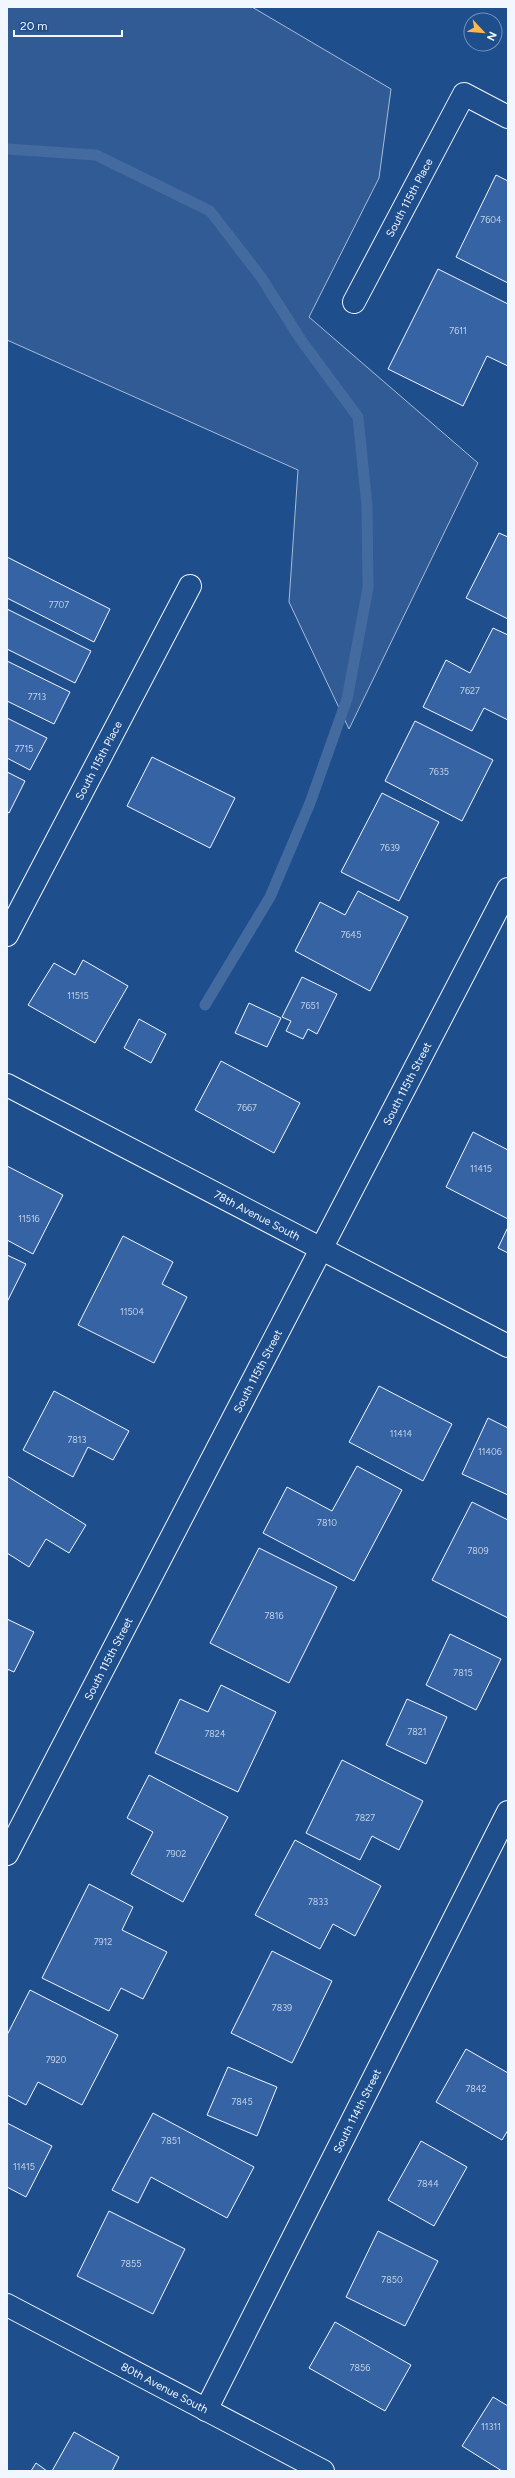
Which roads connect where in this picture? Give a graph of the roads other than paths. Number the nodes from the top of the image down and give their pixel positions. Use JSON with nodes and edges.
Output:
{"nodes":[{"id":1,"x":508,"y":117,"type":"edge"},
{"id":2,"x":354,"y":302,"type":"dead end"},
{"id":3,"x":190,"y":586,"type":"dead end"},
{"id":4,"x":508,"y":889,"type":"edge"},
{"id":5,"x":7,"y":935,"type":"edge"},
{"id":6,"x":7,"y":1085,"type":"edge"},
{"id":7,"x":321,"y":1249,"type":"junction"},
{"id":8,"x":508,"y":1346,"type":"edge"},
{"id":9,"x":508,"y":1812,"type":"edge"},
{"id":10,"x":7,"y":1854,"type":"edge"},
{"id":11,"x":7,"y":2304,"type":"edge"},
{"id":12,"x":206,"y":2410,"type":"junction"},
{"id":13,"x":323,"y":2471,"type":"edge"}],
"edges":[{"from":1,"to":2,"type":"street","name":"South 115th Place"},
{"from":3,"to":5,"type":"street","name":"South 115th Place"},
{"from":4,"to":7,"type":"street","name":"South 115th Street"},
{"from":6,"to":7,"type":"street","name":"78th Avenue South"},
{"from":7,"to":8,"type":"street","name":"78th Avenue South"},
{"from":7,"to":10,"type":"street","name":"South 115th Street"},
{"from":9,"to":12,"type":"street","name":"South 114th Street"},
{"from":11,"to":12,"type":"street","name":"80th Avenue South"},
{"from":12,"to":13,"type":"street","name":"80th Avenue South"}]}
